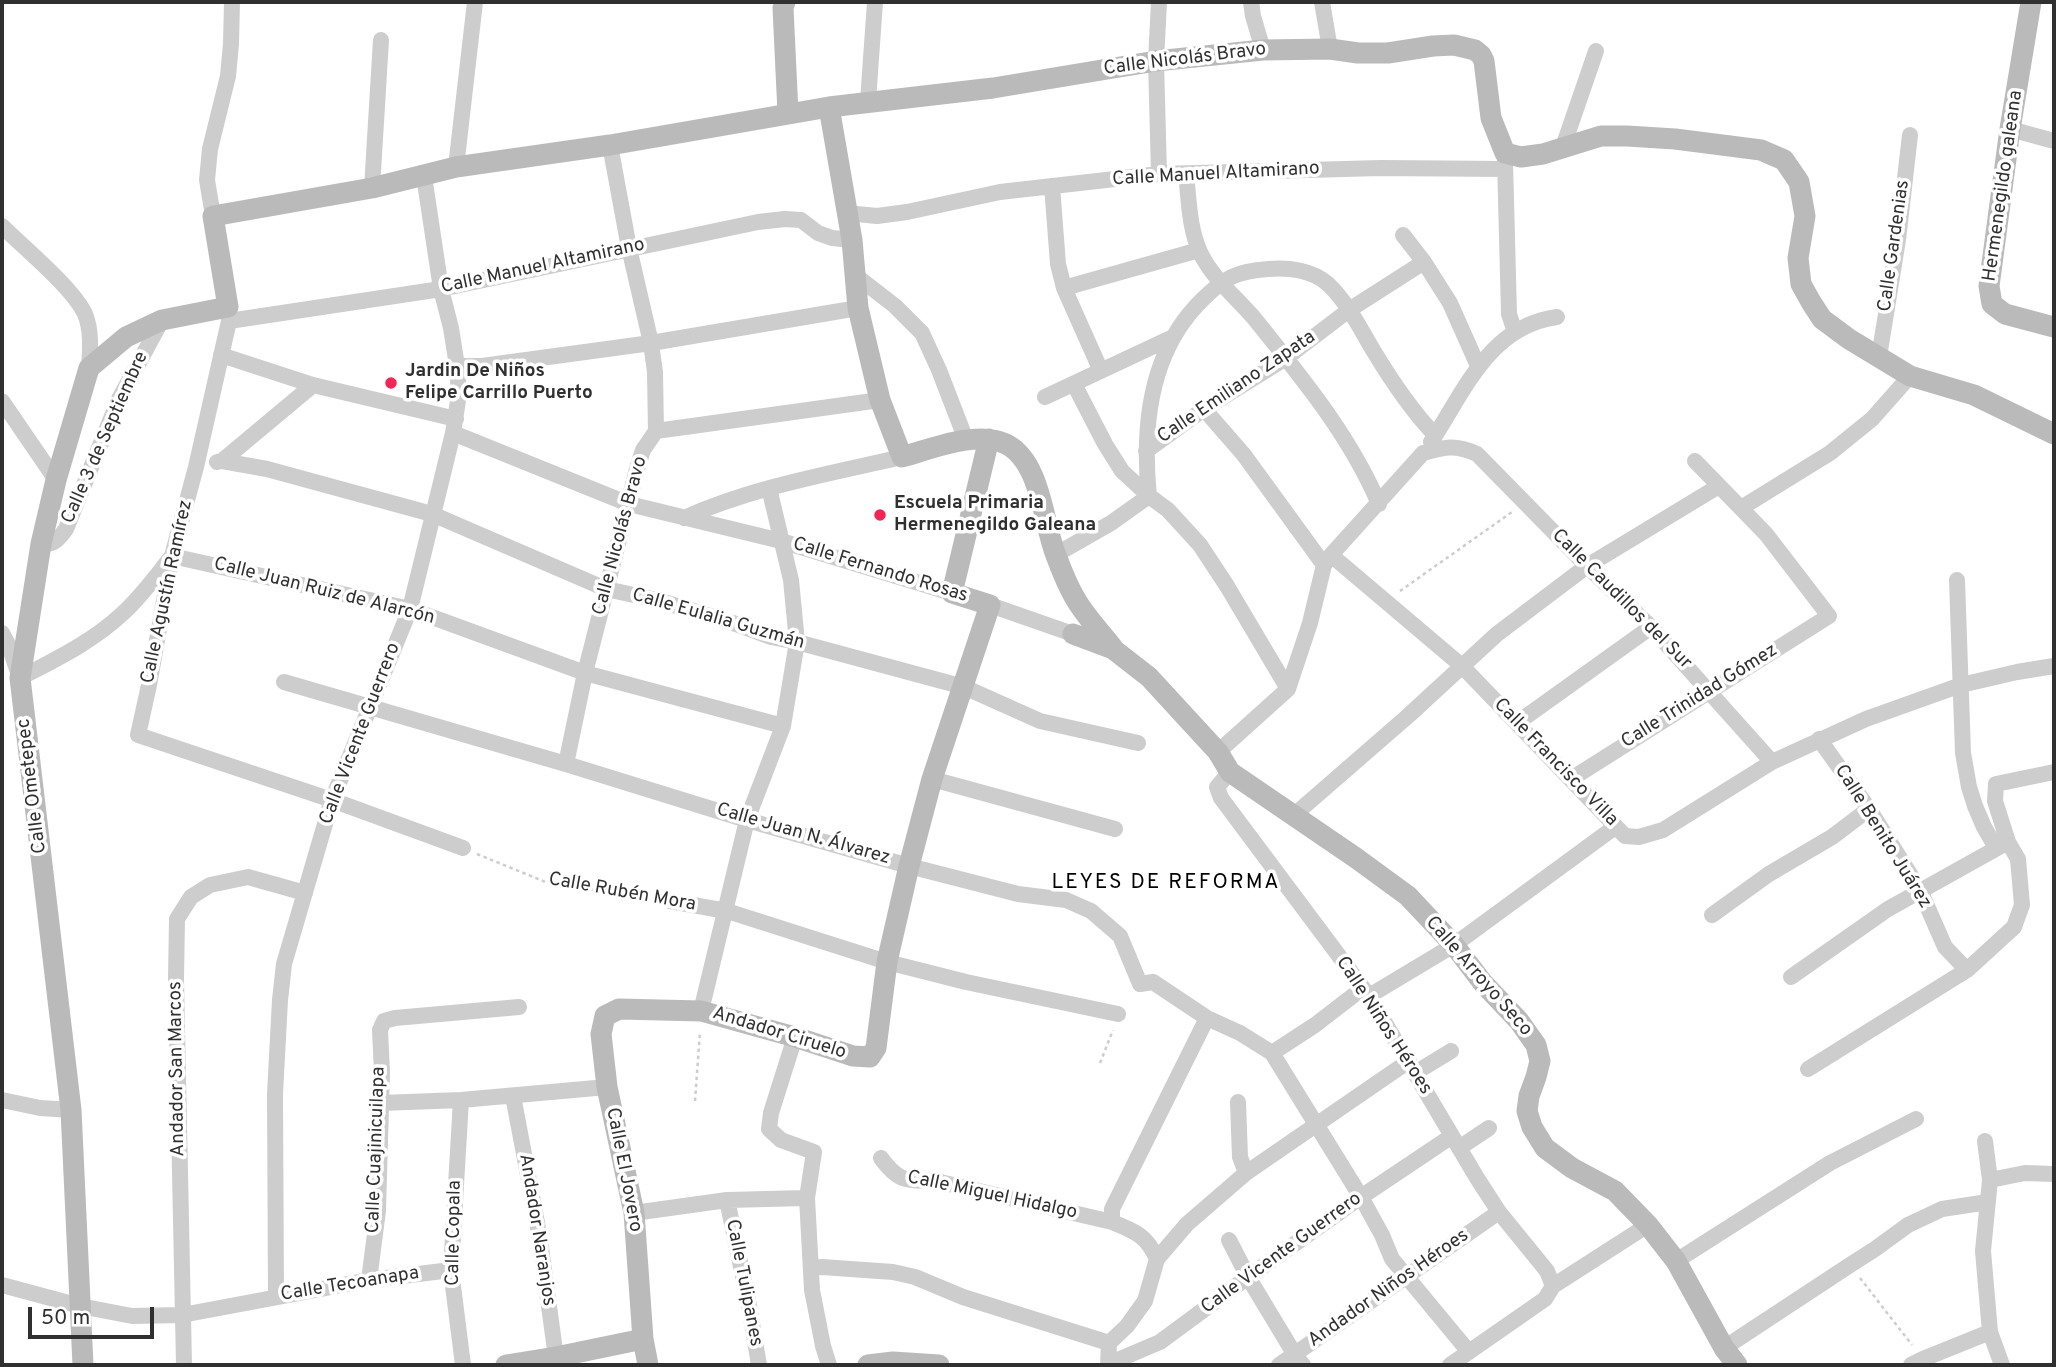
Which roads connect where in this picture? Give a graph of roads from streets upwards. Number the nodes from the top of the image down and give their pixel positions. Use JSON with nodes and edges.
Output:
{"nodes":[{"id":1,"x":232,"y":2,"type":"edge"},
{"id":2,"x":475,"y":2,"type":"edge"},
{"id":3,"x":875,"y":2,"type":"edge"},
{"id":4,"x":1159,"y":2,"type":"edge"},
{"id":5,"x":1251,"y":2,"type":"edge"},
{"id":6,"x":1322,"y":2,"type":"edge"},
{"id":7,"x":2031,"y":2,"type":"edge"},
{"id":8,"x":782,"y":4,"type":"edge"},
{"id":9,"x":382,"y":40,"type":"dead end"},
{"id":10,"x":1330,"y":49,"type":"junction"},
{"id":11,"x":1263,"y":50,"type":"junction"},
{"id":12,"x":1596,"y":51,"type":"dead end"},
{"id":13,"x":1156,"y":61,"type":"junction"},
{"id":14,"x":868,"y":101,"type":"junction"},
{"id":15,"x":829,"y":107,"type":"junction"},
{"id":16,"x":788,"y":113,"type":"junction"},
{"id":17,"x":2010,"y":129,"type":"junction"},
{"id":18,"x":1910,"y":135,"type":"dead end"},
{"id":19,"x":2054,"y":141,"type":"edge"},
{"id":20,"x":610,"y":145,"type":"junction"},
{"id":21,"x":1563,"y":147,"type":"junction"},
{"id":22,"x":1505,"y":161,"type":"junction"},
{"id":23,"x":456,"y":167,"type":"junction"},
{"id":24,"x":1159,"y":174,"type":"junction"},
{"id":25,"x":1185,"y":174,"type":"junction"},
{"id":26,"x":424,"y":176,"type":"junction"},
{"id":27,"x":1052,"y":186,"type":"junction"},
{"id":28,"x":372,"y":188,"type":"junction"},
{"id":29,"x":847,"y":213,"type":"junction"},
{"id":30,"x":213,"y":216,"type":"junction"},
{"id":31,"x":2,"y":226,"type":"edge"},
{"id":32,"x":1403,"y":235,"type":"dead end"},
{"id":33,"x":852,"y":240,"type":"junction"},
{"id":34,"x":629,"y":248,"type":"junction"},
{"id":35,"x":1199,"y":250,"type":"junction"},
{"id":36,"x":1424,"y":262,"type":"junction"},
{"id":37,"x":855,"y":275,"type":"junction"},
{"id":38,"x":1221,"y":282,"type":"junction"},
{"id":39,"x":1063,"y":288,"type":"junction"},
{"id":40,"x":441,"y":289,"type":"junction"},
{"id":41,"x":858,"y":308,"type":"junction"},
{"id":42,"x":1349,"y":310,"type":"junction"},
{"id":43,"x":229,"y":314,"type":"junction"},
{"id":44,"x":1557,"y":317,"type":"dead end"},
{"id":45,"x":162,"y":320,"type":"junction"},
{"id":46,"x":2054,"y":327,"type":"edge"},
{"id":47,"x":1515,"y":332,"type":"junction"},
{"id":48,"x":1171,"y":338,"type":"junction"},
{"id":49,"x":651,"y":343,"type":"junction"},
{"id":50,"x":221,"y":355,"type":"junction"},
{"id":51,"x":1879,"y":356,"type":"junction"},
{"id":52,"x":1286,"y":358,"type":"junction"},
{"id":53,"x":457,"y":366,"type":"junction"},
{"id":54,"x":1478,"y":366,"type":"junction"},
{"id":55,"x":89,"y":368,"type":"junction"},
{"id":56,"x":1101,"y":371,"type":"junction"},
{"id":57,"x":1910,"y":376,"type":"junction"},
{"id":58,"x":1074,"y":384,"type":"junction"},
{"id":59,"x":313,"y":385,"type":"junction"},
{"id":60,"x":1045,"y":397,"type":"dead end"},
{"id":61,"x":880,"y":400,"type":"junction"},
{"id":62,"x":2,"y":401,"type":"edge"},
{"id":63,"x":1204,"y":409,"type":"junction"},
{"id":64,"x":454,"y":426,"type":"junction"},
{"id":65,"x":656,"y":431,"type":"junction"},
{"id":66,"x":2054,"y":434,"type":"edge"},
{"id":67,"x":1435,"y":435,"type":"junction"},
{"id":68,"x":989,"y":439,"type":"junction"},
{"id":69,"x":966,"y":440,"type":"junction"},
{"id":70,"x":1146,"y":450,"type":"junction"},
{"id":71,"x":1423,"y":453,"type":"junction"},
{"id":72,"x":902,"y":457,"type":"junction"},
{"id":73,"x":222,"y":461,"type":"junction"},
{"id":74,"x":1695,"y":461,"type":"dead end"},
{"id":75,"x":197,"y":467,"type":"junction"},
{"id":76,"x":56,"y":480,"type":"junction"},
{"id":77,"x":1720,"y":486,"type":"junction"},
{"id":78,"x":769,"y":488,"type":"junction"},
{"id":79,"x":1149,"y":496,"type":"junction"},
{"id":80,"x":629,"y":504,"type":"junction"},
{"id":81,"x":1379,"y":504,"type":"junction"},
{"id":82,"x":1741,"y":508,"type":"junction"},
{"id":83,"x":432,"y":514,"type":"junction"},
{"id":84,"x":684,"y":518,"type":"junction"},
{"id":85,"x":781,"y":541,"type":"junction"},
{"id":86,"x":41,"y":544,"type":"junction"},
{"id":87,"x":1055,"y":555,"type":"junction"},
{"id":88,"x":172,"y":556,"type":"junction"},
{"id":89,"x":1327,"y":560,"type":"junction"},
{"id":90,"x":1587,"y":566,"type":"junction"},
{"id":91,"x":1957,"y":580,"type":"dead end"},
{"id":92,"x":606,"y":589,"type":"junction"},
{"id":93,"x":952,"y":593,"type":"junction"},
{"id":94,"x":990,"y":605,"type":"junction"},
{"id":95,"x":410,"y":609,"type":"junction"},
{"id":96,"x":1651,"y":627,"type":"junction"},
{"id":97,"x":2,"y":633,"type":"edge"},
{"id":98,"x":1073,"y":634,"type":"joint"},
{"id":99,"x":797,"y":642,"type":"junction"},
{"id":100,"x":1113,"y":649,"type":"junction"},
{"id":101,"x":1462,"y":666,"type":"junction"},
{"id":102,"x":2054,"y":666,"type":"edge"},
{"id":103,"x":585,"y":673,"type":"junction"},
{"id":104,"x":20,"y":678,"type":"junction"},
{"id":105,"x":284,"y":682,"type":"dead end"},
{"id":106,"x":1961,"y":685,"type":"junction"},
{"id":107,"x":964,"y":687,"type":"junction"},
{"id":108,"x":1288,"y":689,"type":"junction"},
{"id":109,"x":1710,"y":692,"type":"junction"},
{"id":110,"x":370,"y":708,"type":"junction"},
{"id":111,"x":1517,"y":723,"type":"junction"},
{"id":112,"x":783,"y":726,"type":"junction"},
{"id":113,"x":1819,"y":739,"type":"junction"},
{"id":114,"x":1138,"y":743,"type":"dead end"},
{"id":115,"x":1218,"y":751,"type":"junction"},
{"id":116,"x":1772,"y":762,"type":"junction"},
{"id":117,"x":566,"y":764,"type":"junction"},
{"id":118,"x":1230,"y":772,"type":"junction"},
{"id":119,"x":2054,"y":772,"type":"edge"},
{"id":120,"x":932,"y":779,"type":"junction"},
{"id":121,"x":1571,"y":779,"type":"junction"},
{"id":122,"x":332,"y":800,"type":"junction"},
{"id":123,"x":1869,"y":809,"type":"junction"},
{"id":124,"x":1293,"y":816,"type":"junction"},
{"id":125,"x":747,"y":820,"type":"junction"},
{"id":126,"x":1615,"y":827,"type":"junction"},
{"id":127,"x":1115,"y":829,"type":"dead end"},
{"id":128,"x":2002,"y":845,"type":"junction"},
{"id":129,"x":463,"y":848,"type":"road end"},
{"id":130,"x":909,"y":866,"type":"junction"},
{"id":131,"x":1920,"y":890,"type":"junction"},
{"id":132,"x":305,"y":893,"type":"junction"},
{"id":133,"x":670,"y":901,"type":"road end"},
{"id":134,"x":727,"y":911,"type":"junction"},
{"id":135,"x":1712,"y":915,"type":"dead end"},
{"id":136,"x":1454,"y":945,"type":"junction"},
{"id":137,"x":887,"y":962,"type":"junction"},
{"id":138,"x":1967,"y":970,"type":"junction"},
{"id":139,"x":1791,"y":977,"type":"dead end"},
{"id":140,"x":1366,"y":992,"type":"junction"},
{"id":141,"x":519,"y":1007,"type":"dead end"},
{"id":142,"x":701,"y":1011,"type":"junction"},
{"id":143,"x":1118,"y":1014,"type":"dead end"},
{"id":144,"x":605,"y":1016,"type":"joint"},
{"id":145,"x":1207,"y":1017,"type":"junction"},
{"id":146,"x":795,"y":1037,"type":"junction"},
{"id":147,"x":1451,"y":1051,"type":"dead end"},
{"id":148,"x":1272,"y":1053,"type":"junction"},
{"id":149,"x":1412,"y":1067,"type":"junction"},
{"id":150,"x":1808,"y":1069,"type":"dead end"},
{"id":151,"x":607,"y":1087,"type":"junction"},
{"id":152,"x":513,"y":1096,"type":"junction"},
{"id":153,"x":2,"y":1100,"type":"edge"},
{"id":154,"x":461,"y":1100,"type":"junction"},
{"id":155,"x":1238,"y":1102,"type":"dead end"},
{"id":156,"x":381,"y":1103,"type":"junction"},
{"id":157,"x":71,"y":1110,"type":"junction"},
{"id":158,"x":1916,"y":1119,"type":"dead end"},
{"id":159,"x":1318,"y":1125,"type":"junction"},
{"id":160,"x":1489,"y":1128,"type":"dead end"},
{"id":161,"x":1985,"y":1141,"type":"dead end"},
{"id":162,"x":1455,"y":1142,"type":"junction"},
{"id":163,"x":881,"y":1158,"type":"dead end"},
{"id":164,"x":1246,"y":1173,"type":"junction"},
{"id":165,"x":2054,"y":1174,"type":"edge"},
{"id":166,"x":1990,"y":1180,"type":"junction"},
{"id":167,"x":1361,"y":1196,"type":"junction"},
{"id":168,"x":807,"y":1198,"type":"junction"},
{"id":169,"x":727,"y":1200,"type":"junction"},
{"id":170,"x":1988,"y":1202,"type":"junction"},
{"id":171,"x":1500,"y":1212,"type":"junction"},
{"id":172,"x":634,"y":1213,"type":"junction"},
{"id":173,"x":1112,"y":1222,"type":"junction"},
{"id":174,"x":1648,"y":1225,"type":"junction"},
{"id":175,"x":1229,"y":1240,"type":"dead end"},
{"id":176,"x":1157,"y":1259,"type":"junction"},
{"id":177,"x":1676,"y":1261,"type":"junction"},
{"id":178,"x":811,"y":1268,"type":"junction"},
{"id":179,"x":451,"y":1270,"type":"junction"},
{"id":180,"x":1248,"y":1277,"type":"junction"},
{"id":181,"x":1406,"y":1277,"type":"junction"},
{"id":182,"x":369,"y":1280,"type":"junction"},
{"id":183,"x":2,"y":1285,"type":"edge"},
{"id":184,"x":1553,"y":1286,"type":"junction"},
{"id":185,"x":276,"y":1296,"type":"junction"},
{"id":186,"x":80,"y":1306,"type":"junction"},
{"id":187,"x":182,"y":1315,"type":"junction"},
{"id":188,"x":1990,"y":1332,"type":"junction"},
{"id":189,"x":643,"y":1339,"type":"junction"},
{"id":190,"x":1109,"y":1343,"type":"junction"},
{"id":191,"x":1469,"y":1352,"type":"junction"},
{"id":192,"x":1730,"y":1357,"type":"edge"},
{"id":193,"x":1299,"y":1360,"type":"edge"},
{"id":194,"x":556,"y":1361,"type":"edge"},
{"id":195,"x":1917,"y":1362,"type":"edge"},
{"id":196,"x":83,"y":1365,"type":"edge"},
{"id":197,"x":184,"y":1365,"type":"edge"},
{"id":198,"x":463,"y":1365,"type":"edge"},
{"id":199,"x":506,"y":1365,"type":"edge"},
{"id":200,"x":648,"y":1365,"type":"edge"},
{"id":201,"x":759,"y":1365,"type":"edge"},
{"id":202,"x":829,"y":1365,"type":"edge"},
{"id":203,"x":868,"y":1365,"type":"edge"},
{"id":204,"x":939,"y":1365,"type":"edge"},
{"id":205,"x":1108,"y":1365,"type":"edge"},
{"id":206,"x":1279,"y":1365,"type":"edge"},
{"id":207,"x":1450,"y":1365,"type":"edge"},
{"id":208,"x":2002,"y":1365,"type":"edge"}],
"edges":[{"from":1,"to":30,"type":"street"},
{"from":2,"to":23,"type":"street"},
{"from":3,"to":14,"type":"street"},
{"from":4,"to":13,"type":"street"},
{"from":5,"to":11,"type":"street"},
{"from":6,"to":10,"type":"street"},
{"from":7,"to":17,"type":"street","name":"Hermenegildo galeana"},
{"from":8,"to":16,"type":"street"},
{"from":9,"to":28,"type":"street"},
{"from":10,"to":11,"type":"street","name":"Calle Nicolás Bravo"},
{"from":10,"to":22,"type":"street","name":"Calle Nicolás Bravo"},
{"from":11,"to":13,"type":"street","name":"Calle Nicolás Bravo"},
{"from":12,"to":21,"type":"street"},
{"from":13,"to":14,"type":"street","name":"Calle Nicolás Bravo"},
{"from":13,"to":24,"type":"street"},
{"from":14,"to":15,"type":"street","name":"Calle Nicolás Bravo"},
{"from":15,"to":16,"type":"street","name":"Calle Nicolás Bravo"},
{"from":15,"to":29,"type":"street"},
{"from":16,"to":20,"type":"street","name":"Calle Nicolás Bravo"},
{"from":17,"to":19,"type":"street"},
{"from":17,"to":46,"type":"street","name":"Hermenegildo galeana"},
{"from":18,"to":51,"type":"street","name":"Calle Gardenias"},
{"from":20,"to":23,"type":"street","name":"Calle Nicolás Bravo"},
{"from":20,"to":34,"type":"street","name":"Calle Nicolás Bravo"},
{"from":21,"to":22,"type":"street","name":"Calle Manuel Altamirano"},
{"from":21,"to":51,"type":"street","name":"Calle Manuel Altamirano"},
{"from":22,"to":25,"type":"street","name":"Calle Manuel Altamirano"},
{"from":22,"to":47,"type":"street","name":"Calle Nicolás Bravo"},
{"from":23,"to":26,"type":"street","name":"Calle Nicolás Bravo"},
{"from":24,"to":25,"type":"street","name":"Calle Manuel Altamirano"},
{"from":24,"to":27,"type":"street","name":"Calle Manuel Altamirano"},
{"from":25,"to":35,"type":"street"},
{"from":26,"to":28,"type":"street","name":"Calle Nicolás Bravo"},
{"from":26,"to":40,"type":"street","name":"Calle Vicente Guerrero"},
{"from":27,"to":29,"type":"street","name":"Calle Manuel Altamirano"},
{"from":27,"to":39,"type":"street"},
{"from":28,"to":30,"type":"street","name":"Calle Nicolás Bravo"},
{"from":29,"to":33,"type":"street"},
{"from":30,"to":43,"type":"street"},
{"from":31,"to":55,"type":"street"},
{"from":32,"to":36,"type":"street"},
{"from":33,"to":34,"type":"street","name":"Calle Manuel Altamirano"},
{"from":33,"to":37,"type":"street"},
{"from":34,"to":40,"type":"street","name":"Calle Manuel Altamirano"},
{"from":34,"to":49,"type":"street","name":"Calle Nicolás Bravo"},
{"from":35,"to":38,"type":"street"},
{"from":35,"to":39,"type":"street"},
{"from":36,"to":42,"type":"street","name":"Calle Emiliano Zapata"},
{"from":36,"to":54,"type":"street"},
{"from":37,"to":41,"type":"street"},
{"from":37,"to":69,"type":"street"},
{"from":38,"to":42,"type":"street"},
{"from":38,"to":48,"type":"street"},
{"from":38,"to":52,"type":"street"},
{"from":39,"to":56,"type":"street"},
{"from":40,"to":43,"type":"street","name":"Calle Manuel Altamirano"},
{"from":40,"to":53,"type":"street","name":"Calle Vicente Guerrero"},
{"from":41,"to":49,"type":"street"},
{"from":41,"to":61,"type":"street"},
{"from":42,"to":52,"type":"street","name":"Calle Emiliano Zapata"},
{"from":42,"to":67,"type":"street"},
{"from":43,"to":45,"type":"street"},
{"from":43,"to":50,"type":"street","name":"Calle Agustín Ramírez"},
{"from":44,"to":47,"type":"street"},
{"from":45,"to":55,"type":"street"},
{"from":45,"to":86,"type":"street","name":"Calle 3 de Septiembre"},
{"from":47,"to":54,"type":"street"},
{"from":48,"to":56,"type":"street"},
{"from":48,"to":70,"type":"street"},
{"from":49,"to":53,"type":"street"},
{"from":49,"to":65,"type":"street","name":"Calle Nicolás Bravo"},
{"from":50,"to":59,"type":"street","name":"Calle Fernando Rosas"},
{"from":50,"to":75,"type":"street","name":"Calle Agustín Ramírez"},
{"from":51,"to":57,"type":"street"},
{"from":52,"to":63,"type":"street","name":"Calle Emiliano Zapata"},
{"from":52,"to":81,"type":"street"},
{"from":53,"to":64,"type":"street","name":"Calle Vicente Guerrero"},
{"from":54,"to":67,"type":"street"},
{"from":55,"to":76,"type":"street","name":"Calle Ometepec"},
{"from":56,"to":58,"type":"street"},
{"from":57,"to":66,"type":"street"},
{"from":57,"to":82,"type":"street"},
{"from":58,"to":60,"type":"street"},
{"from":58,"to":79,"type":"street"},
{"from":59,"to":64,"type":"street","name":"Calle Fernando Rosas"},
{"from":59,"to":73,"type":"street"},
{"from":61,"to":65,"type":"street"},
{"from":61,"to":72,"type":"street"},
{"from":62,"to":76,"type":"street"},
{"from":63,"to":70,"type":"street","name":"Calle Emiliano Zapata"},
{"from":63,"to":89,"type":"street","name":"Calle Francisco Villa"},
{"from":64,"to":80,"type":"street","name":"Calle Fernando Rosas"},
{"from":64,"to":83,"type":"street","name":"Calle Vicente Guerrero"},
{"from":65,"to":80,"type":"street","name":"Calle Nicolás Bravo"},
{"from":67,"to":71,"type":"street"},
{"from":68,"to":69,"type":"street"},
{"from":68,"to":87,"type":"street","name":"Calle Arroyo Seco"},
{"from":68,"to":93,"type":"street"},
{"from":69,"to":72,"type":"street"},
{"from":70,"to":79,"type":"street","name":"Calle Emiliano Zapata"},
{"from":71,"to":81,"type":"street"},
{"from":71,"to":90,"type":"street","name":"Calle Caudillos del Sur"},
{"from":72,"to":78,"type":"street"},
{"from":73,"to":75,"type":"street"},
{"from":73,"to":83,"type":"street","name":"Calle Eulalia Guzmán"},
{"from":74,"to":77,"type":"street"},
{"from":75,"to":88,"type":"street","name":"Calle Agustín Ramírez"},
{"from":76,"to":86,"type":"street","name":"Calle Ometepec"},
{"from":77,"to":82,"type":"street"},
{"from":77,"to":90,"type":"street"},
{"from":78,"to":84,"type":"street"},
{"from":78,"to":85,"type":"street"},
{"from":79,"to":87,"type":"street"},
{"from":79,"to":108,"type":"street"},
{"from":80,"to":84,"type":"street","name":"Calle Fernando Rosas"},
{"from":80,"to":92,"type":"street","name":"Calle Nicolás Bravo"},
{"from":81,"to":89,"type":"street"},
{"from":82,"to":109,"type":"street","name":"Calle Trinidad Gómez"},
{"from":83,"to":92,"type":"street","name":"Calle Eulalia Guzmán"},
{"from":83,"to":95,"type":"street","name":"Calle Vicente Guerrero"},
{"from":84,"to":85,"type":"street","name":"Calle Fernando Rosas"},
{"from":85,"to":93,"type":"street","name":"Calle Fernando Rosas"},
{"from":85,"to":99,"type":"street"},
{"from":86,"to":104,"type":"street","name":"Calle Ometepec"},
{"from":87,"to":100,"type":"street","name":"Calle Arroyo Seco"},
{"from":88,"to":95,"type":"street","name":"Calle Juan Ruiz de Alarcón"},
{"from":88,"to":104,"type":"street"},
{"from":88,"to":122,"type":"street","name":"Calle Agustín Ramírez"},
{"from":89,"to":101,"type":"street","name":"Calle Francisco Villa"},
{"from":89,"to":108,"type":"street"},
{"from":90,"to":96,"type":"street","name":"Calle Caudillos del Sur"},
{"from":90,"to":101,"type":"street"},
{"from":91,"to":106,"type":"street"},
{"from":92,"to":99,"type":"street","name":"Calle Eulalia Guzmán"},
{"from":92,"to":103,"type":"street","name":"Calle Nicolás Bravo"},
{"from":93,"to":94,"type":"street","name":"Calle Fernando Rosas"},
{"from":94,"to":98,"type":"street","name":"Calle Fernando Rosas"},
{"from":94,"to":107,"type":"street"},
{"from":95,"to":103,"type":"street","name":"Calle Juan Ruiz de Alarcón"},
{"from":95,"to":110,"type":"street","name":"Calle Vicente Guerrero"},
{"from":96,"to":109,"type":"street","name":"Calle Caudillos del Sur"},
{"from":96,"to":111,"type":"street"},
{"from":97,"to":104,"type":"street"},
{"from":98,"to":100,"type":"street","name":"Calle Arroyo Seco"},
{"from":99,"to":107,"type":"street","name":"Calle Eulalia Guzmán"},
{"from":99,"to":112,"type":"street"},
{"from":100,"to":115,"type":"street","name":"Calle Arroyo Seco"},
{"from":101,"to":111,"type":"street","name":"Calle Francisco Villa"},
{"from":101,"to":124,"type":"street"},
{"from":102,"to":106,"type":"street"},
{"from":103,"to":112,"type":"street","name":"Calle Juan Ruiz de Alarcón"},
{"from":103,"to":117,"type":"street","name":"Calle Nicolás Bravo"},
{"from":104,"to":157,"type":"street","name":"Calle Ometepec"},
{"from":105,"to":110,"type":"street","name":"Calle Juan N. Álvarez"},
{"from":106,"to":113,"type":"street","name":"Calle Francisco Villa"},
{"from":106,"to":128,"type":"street"},
{"from":107,"to":114,"type":"street","name":"Calle Eulalia Guzmán"},
{"from":107,"to":120,"type":"street"},
{"from":108,"to":115,"type":"street"},
{"from":109,"to":116,"type":"street","name":"Calle Caudillos del Sur"},
{"from":109,"to":121,"type":"street","name":"Calle Trinidad Gómez"},
{"from":110,"to":117,"type":"street","name":"Calle Juan N. Álvarez"},
{"from":110,"to":122,"type":"street","name":"Calle Vicente Guerrero"},
{"from":111,"to":121,"type":"street","name":"Calle Francisco Villa"},
{"from":112,"to":125,"type":"street"},
{"from":113,"to":116,"type":"street","name":"Calle Francisco Villa"},
{"from":113,"to":123,"type":"street","name":"Calle Benito Juárez"},
{"from":115,"to":118,"type":"street","name":"Calle Arroyo Seco"},
{"from":116,"to":126,"type":"street","name":"Calle Francisco Villa"},
{"from":117,"to":125,"type":"street","name":"Calle Juan N. Álvarez"},
{"from":118,"to":124,"type":"street","name":"Calle Arroyo Seco"},
{"from":118,"to":140,"type":"street","name":"Calle Niños Héroes"},
{"from":119,"to":128,"type":"street"},
{"from":120,"to":127,"type":"street"},
{"from":120,"to":130,"type":"street"},
{"from":121,"to":126,"type":"street","name":"Calle Francisco Villa"},
{"from":122,"to":129,"type":"street"},
{"from":122,"to":132,"type":"street","name":"Calle Vicente Guerrero"},
{"from":123,"to":131,"type":"street","name":"Calle Benito Juárez"},
{"from":123,"to":135,"type":"street"},
{"from":124,"to":136,"type":"street","name":"Calle Arroyo Seco"},
{"from":125,"to":130,"type":"street","name":"Calle Juan N. Álvarez"},
{"from":125,"to":134,"type":"street"},
{"from":126,"to":136,"type":"street"},
{"from":128,"to":131,"type":"street"},
{"from":128,"to":138,"type":"street"},
{"from":130,"to":137,"type":"street"},
{"from":130,"to":145,"type":"street","name":"Calle Juan N. Álvarez"},
{"from":131,"to":138,"type":"street","name":"Calle Benito Juárez"},
{"from":131,"to":139,"type":"street"},
{"from":132,"to":185,"type":"street","name":"Calle Vicente Guerrero"},
{"from":132,"to":187,"type":"street","name":"Andador San Marcos"},
{"from":133,"to":134,"type":"street","name":"Calle Rubén Mora"},
{"from":134,"to":137,"type":"street","name":"Calle Rubén Mora"},
{"from":134,"to":142,"type":"street"},
{"from":136,"to":140,"type":"street"},
{"from":136,"to":174,"type":"street","name":"Calle Arroyo Seco"},
{"from":137,"to":143,"type":"street","name":"Calle Rubén Mora"},
{"from":137,"to":146,"type":"street","name":"Andador Ciruelo"},
{"from":138,"to":150,"type":"street"},
{"from":140,"to":148,"type":"street"},
{"from":140,"to":149,"type":"street","name":"Calle Niños Héroes"},
{"from":141,"to":156,"type":"street","name":"Calle Cuajinicuilapa"},
{"from":142,"to":144,"type":"street","name":"Andador Ciruelo"},
{"from":142,"to":146,"type":"street","name":"Andador Ciruelo"},
{"from":144,"to":151,"type":"street","name":"Calle El Jovero"},
{"from":145,"to":148,"type":"street","name":"Calle Juan N. Álvarez"},
{"from":145,"to":173,"type":"street"},
{"from":146,"to":168,"type":"street"},
{"from":147,"to":149,"type":"street"},
{"from":148,"to":159,"type":"street"},
{"from":149,"to":159,"type":"street"},
{"from":149,"to":162,"type":"street","name":"Calle Niños Héroes"},
{"from":151,"to":152,"type":"street"},
{"from":151,"to":172,"type":"street","name":"Calle El Jovero"},
{"from":152,"to":154,"type":"street"},
{"from":152,"to":194,"type":"street","name":"Andador Naranjos"},
{"from":153,"to":157,"type":"street"},
{"from":154,"to":156,"type":"street"},
{"from":154,"to":179,"type":"street","name":"Calle Copala"},
{"from":155,"to":164,"type":"street"},
{"from":156,"to":182,"type":"street","name":"Calle Cuajinicuilapa"},
{"from":157,"to":186,"type":"street","name":"Calle Ometepec"},
{"from":158,"to":177,"type":"street"},
{"from":159,"to":164,"type":"street"},
{"from":159,"to":167,"type":"street"},
{"from":160,"to":162,"type":"street","name":"Calle Vicente Guerrero"},
{"from":161,"to":166,"type":"street"},
{"from":162,"to":167,"type":"street","name":"Calle Vicente Guerrero"},
{"from":162,"to":171,"type":"street","name":"Calle Niños Héroes"},
{"from":163,"to":173,"type":"street","name":"Calle Miguel Hidalgo"},
{"from":164,"to":176,"type":"street"},
{"from":165,"to":166,"type":"street"},
{"from":166,"to":170,"type":"street"},
{"from":167,"to":180,"type":"street","name":"Calle Vicente Guerrero"},
{"from":167,"to":181,"type":"street"},
{"from":168,"to":169,"type":"street"},
{"from":168,"to":178,"type":"street"},
{"from":169,"to":172,"type":"street"},
{"from":169,"to":201,"type":"street","name":"Calle Tulipanes"},
{"from":170,"to":188,"type":"street"},
{"from":170,"to":192,"type":"street"},
{"from":171,"to":181,"type":"street","name":"Andador Niños Héroes"},
{"from":171,"to":184,"type":"street","name":"Calle Niños Héroes"},
{"from":172,"to":189,"type":"street","name":"Calle El Jovero"},
{"from":173,"to":176,"type":"street","name":"Calle Miguel Hidalgo"},
{"from":174,"to":177,"type":"street","name":"Calle Arroyo Seco"},
{"from":174,"to":184,"type":"street"},
{"from":175,"to":180,"type":"street"},
{"from":176,"to":190,"type":"street"},
{"from":177,"to":192,"type":"street","name":"Calle Arroyo Seco"},
{"from":178,"to":190,"type":"street"},
{"from":178,"to":202,"type":"street"},
{"from":179,"to":182,"type":"street","name":"Calle Tecoanapa"},
{"from":179,"to":198,"type":"street","name":"Calle Copala"},
{"from":180,"to":193,"type":"street"},
{"from":180,"to":205,"type":"street","name":"Calle Vicente Guerrero"},
{"from":181,"to":191,"type":"street"},
{"from":181,"to":193,"type":"street","name":"Andador Niños Héroes"},
{"from":182,"to":185,"type":"street","name":"Calle Tecoanapa"},
{"from":183,"to":186,"type":"street","name":"Calle Tecoanapa"},
{"from":184,"to":191,"type":"street"},
{"from":185,"to":187,"type":"street","name":"Calle Tecoanapa"},
{"from":186,"to":187,"type":"street","name":"Calle Tecoanapa"},
{"from":186,"to":196,"type":"street","name":"Calle Ometepec"},
{"from":187,"to":197,"type":"street","name":"Andador San Marcos"},
{"from":188,"to":195,"type":"street"},
{"from":188,"to":208,"type":"street"},
{"from":189,"to":194,"type":"street"},
{"from":189,"to":200,"type":"street","name":"Calle El Jovero"},
{"from":190,"to":205,"type":"street"},
{"from":191,"to":207,"type":"street"},
{"from":193,"to":206,"type":"street","name":"Andador Niños Héroes"},
{"from":194,"to":199,"type":"street"},
{"from":203,"to":204,"type":"street"}]}
